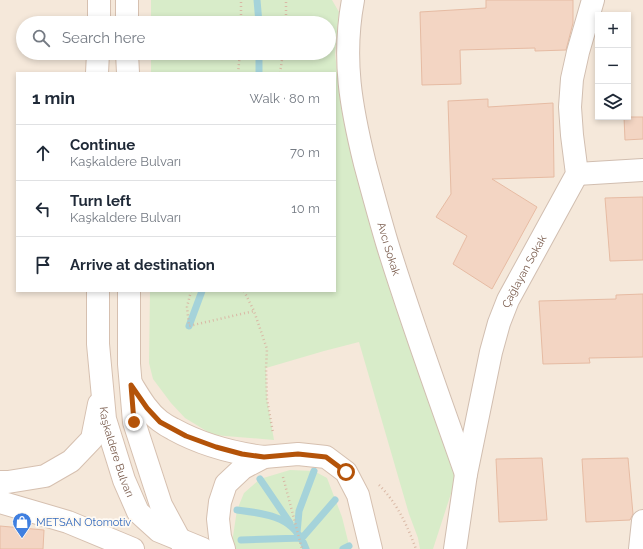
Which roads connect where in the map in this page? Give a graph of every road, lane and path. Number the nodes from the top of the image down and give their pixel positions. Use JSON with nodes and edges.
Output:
{"nodes":[{"id":1,"x":99,"y":0,"type":"edge"},
{"id":2,"x":127,"y":0,"type":"edge"},
{"id":3,"x":241,"y":0,"type":"edge"},
{"id":4,"x":286,"y":0,"type":"edge"},
{"id":5,"x":593,"y":0,"type":"edge"},
{"id":6,"x":347,"y":5,"type":"edge"},
{"id":7,"x":99,"y":16,"type":"edge"},
{"id":8,"x":127,"y":16,"type":"edge"},
{"id":9,"x":241,"y":16,"type":"edge"},
{"id":10,"x":286,"y":16,"type":"edge"},
{"id":11,"x":98,"y":60,"type":"edge"},
{"id":12,"x":128,"y":60,"type":"edge"},
{"id":13,"x":239,"y":60,"type":"edge"},
{"id":14,"x":282,"y":60,"type":"edge"},
{"id":15,"x":97,"y":72,"type":"edge"},
{"id":16,"x":128,"y":72,"type":"edge"},
{"id":17,"x":238,"y":72,"type":"edge"},
{"id":18,"x":280,"y":72,"type":"edge"},
{"id":19,"x":643,"y":170,"type":"edge"},
{"id":20,"x":577,"y":174,"type":"junction"},
{"id":21,"x":98,"y":292,"type":"edge"},
{"id":22,"x":129,"y":292,"type":"edge"},
{"id":23,"x":190,"y":292,"type":"edge"},
{"id":24,"x":244,"y":292,"type":"edge"},
{"id":25,"x":254,"y":311,"type":"junction"},
{"id":26,"x":131,"y":385,"type":"junction"},
{"id":27,"x":102,"y":387,"type":"junction"},
{"id":28,"x":270,"y":457,"type":"junction"},
{"id":29,"x":466,"y":474,"type":"junction"},
{"id":30,"x":0,"y":482,"type":"edge"},
{"id":31,"x":0,"y":502,"type":"edge"},
{"id":32,"x":643,"y":521,"type":"edge"},
{"id":33,"x":182,"y":544,"type":"edge"},
{"id":34,"x":301,"y":548,"type":"edge"},
{"id":35,"x":133,"y":549,"type":"edge"},
{"id":36,"x":203,"y":549,"type":"edge"},
{"id":37,"x":224,"y":549,"type":"edge"},
{"id":38,"x":371,"y":549,"type":"edge"},
{"id":39,"x":455,"y":549,"type":"edge"},
{"id":40,"x":640,"y":549,"type":"edge"}],
"edges":[{"from":1,"to":7,"type":"main road"},
{"from":2,"to":8,"type":"main road"},
{"from":3,"to":9,"type":"path"},
{"from":4,"to":10,"type":"path"},
{"from":5,"to":20,"type":"main road"},
{"from":6,"to":29,"type":"main road","name":"Avcı Sokak"},
{"from":11,"to":15,"type":"main road"},
{"from":12,"to":16,"type":"main road"},
{"from":13,"to":17,"type":"path"},
{"from":14,"to":18,"type":"path"},
{"from":19,"to":20,"type":"main road"},
{"from":20,"to":29,"type":"main road","name":"Çağlayan Sokak"},
{"from":21,"to":27,"type":"main road","name":"Kaşkaldere Bulvarı"},
{"from":22,"to":26,"type":"main road","name":"Kaşkaldere Bulvarı"},
{"from":23,"to":25,"type":"path"},
{"from":24,"to":25,"type":"path"},
{"from":25,"to":28,"type":"path"},
{"from":26,"to":28,"type":"main road","name":"Kaşkaldere Bulvarı"},
{"from":26,"to":33,"type":"main road","name":"Kaşkaldere Bulvarı"},
{"from":27,"to":30,"type":"main road","name":"Kaşkaldere Bulvarı"},
{"from":27,"to":33,"type":"main road","name":"Kaşkaldere Bulvarı"},
{"from":28,"to":34,"type":"path"},
{"from":28,"to":37,"type":"main road","name":"Kaşkaldere Bulvarı"},
{"from":28,"to":38,"type":"main road","name":"Kaşkaldere Bulvarı"},
{"from":29,"to":39,"type":"main road","name":"Çağlayan Sokak"},
{"from":31,"to":35,"type":"main road"},
{"from":32,"to":40,"type":"main road"},
{"from":33,"to":36,"type":"main road","name":"Kaşkaldere Bulvarı"}]}
